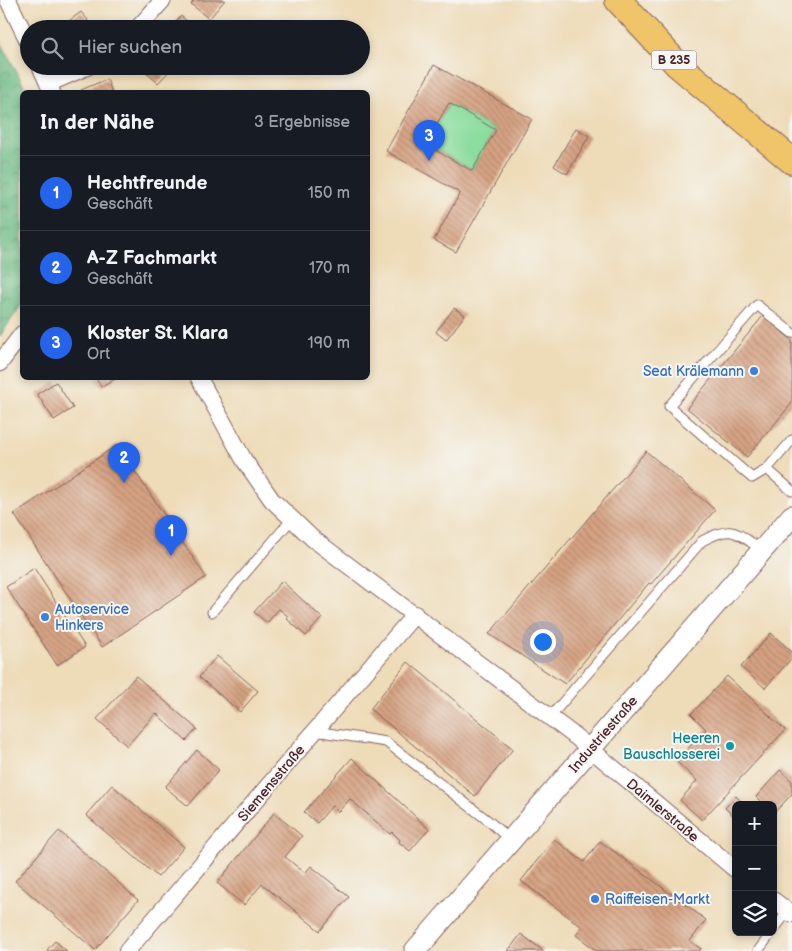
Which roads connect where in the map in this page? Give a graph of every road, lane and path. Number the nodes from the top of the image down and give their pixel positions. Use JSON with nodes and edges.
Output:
{"nodes":[{"id":1,"x":8,"y":0,"type":"edge"},
{"id":2,"x":163,"y":0,"type":"edge"},
{"id":3,"x":618,"y":0,"type":"edge"},
{"id":4,"x":145,"y":20,"type":"edge"},
{"id":5,"x":20,"y":25,"type":"edge"},
{"id":6,"x":44,"y":75,"type":"edge"},
{"id":7,"x":72,"y":75,"type":"edge"},
{"id":8,"x":50,"y":88,"type":"edge"},
{"id":9,"x":792,"y":161,"type":"edge"},
{"id":10,"x":792,"y":333,"type":"edge"},
{"id":11,"x":20,"y":337,"type":"edge"},
{"id":12,"x":0,"y":363,"type":"edge"},
{"id":13,"x":200,"y":380,"type":"edge"},
{"id":14,"x":792,"y":440,"type":"edge"},
{"id":15,"x":767,"y":470,"type":"junction"},
{"id":16,"x":792,"y":491,"type":"edge"},
{"id":17,"x":792,"y":516,"type":"edge"},
{"id":18,"x":292,"y":519,"type":"junction"},
{"id":19,"x":762,"y":550,"type":"junction"},
{"id":20,"x":212,"y":612,"type":"dead end"},
{"id":21,"x":415,"y":614,"type":"junction"},
{"id":22,"x":550,"y":717,"type":"junction"},
{"id":23,"x":315,"y":731,"type":"junction"},
{"id":24,"x":590,"y":748,"type":"junction"},
{"id":25,"x":511,"y":841,"type":"junction"},
{"id":26,"x":732,"y":867,"type":"edge"},
{"id":27,"x":777,"y":903,"type":"edge"},
{"id":28,"x":790,"y":913,"type":"edge"},
{"id":29,"x":777,"y":927,"type":"edge"},
{"id":30,"x":769,"y":936,"type":"edge"},
{"id":31,"x":127,"y":951,"type":"edge"},
{"id":32,"x":414,"y":951,"type":"edge"},
{"id":33,"x":758,"y":951,"type":"edge"}],
"edges":[{"from":1,"to":5,"type":"street"},
{"from":2,"to":4,"type":"street"},
{"from":3,"to":9,"type":"main road","number":"B 235"},
{"from":6,"to":8,"type":"street"},
{"from":7,"to":8,"type":"street"},
{"from":10,"to":15,"type":"lane"},
{"from":11,"to":12,"type":"street"},
{"from":13,"to":18,"type":"street"},
{"from":14,"to":15,"type":"lane"},
{"from":15,"to":16,"type":"lane"},
{"from":17,"to":19,"type":"street","name":"Industriestraße"},
{"from":18,"to":20,"type":"lane"},
{"from":18,"to":21,"type":"street"},
{"from":19,"to":22,"type":"lane"},
{"from":19,"to":24,"type":"street","name":"Industriestraße"},
{"from":21,"to":22,"type":"street"},
{"from":21,"to":23,"type":"street","name":"Siemensstraße"},
{"from":22,"to":24,"type":"street"},
{"from":23,"to":25,"type":"lane"},
{"from":23,"to":31,"type":"street","name":"Siemensstraße"},
{"from":24,"to":25,"type":"street","name":"Industriestraße"},
{"from":24,"to":26,"type":"street","name":"Daimlerstraße"},
{"from":25,"to":32,"type":"street","name":"Industriestraße"},
{"from":27,"to":28,"type":"street"},
{"from":28,"to":29,"type":"lane"},
{"from":30,"to":33,"type":"lane"}]}
